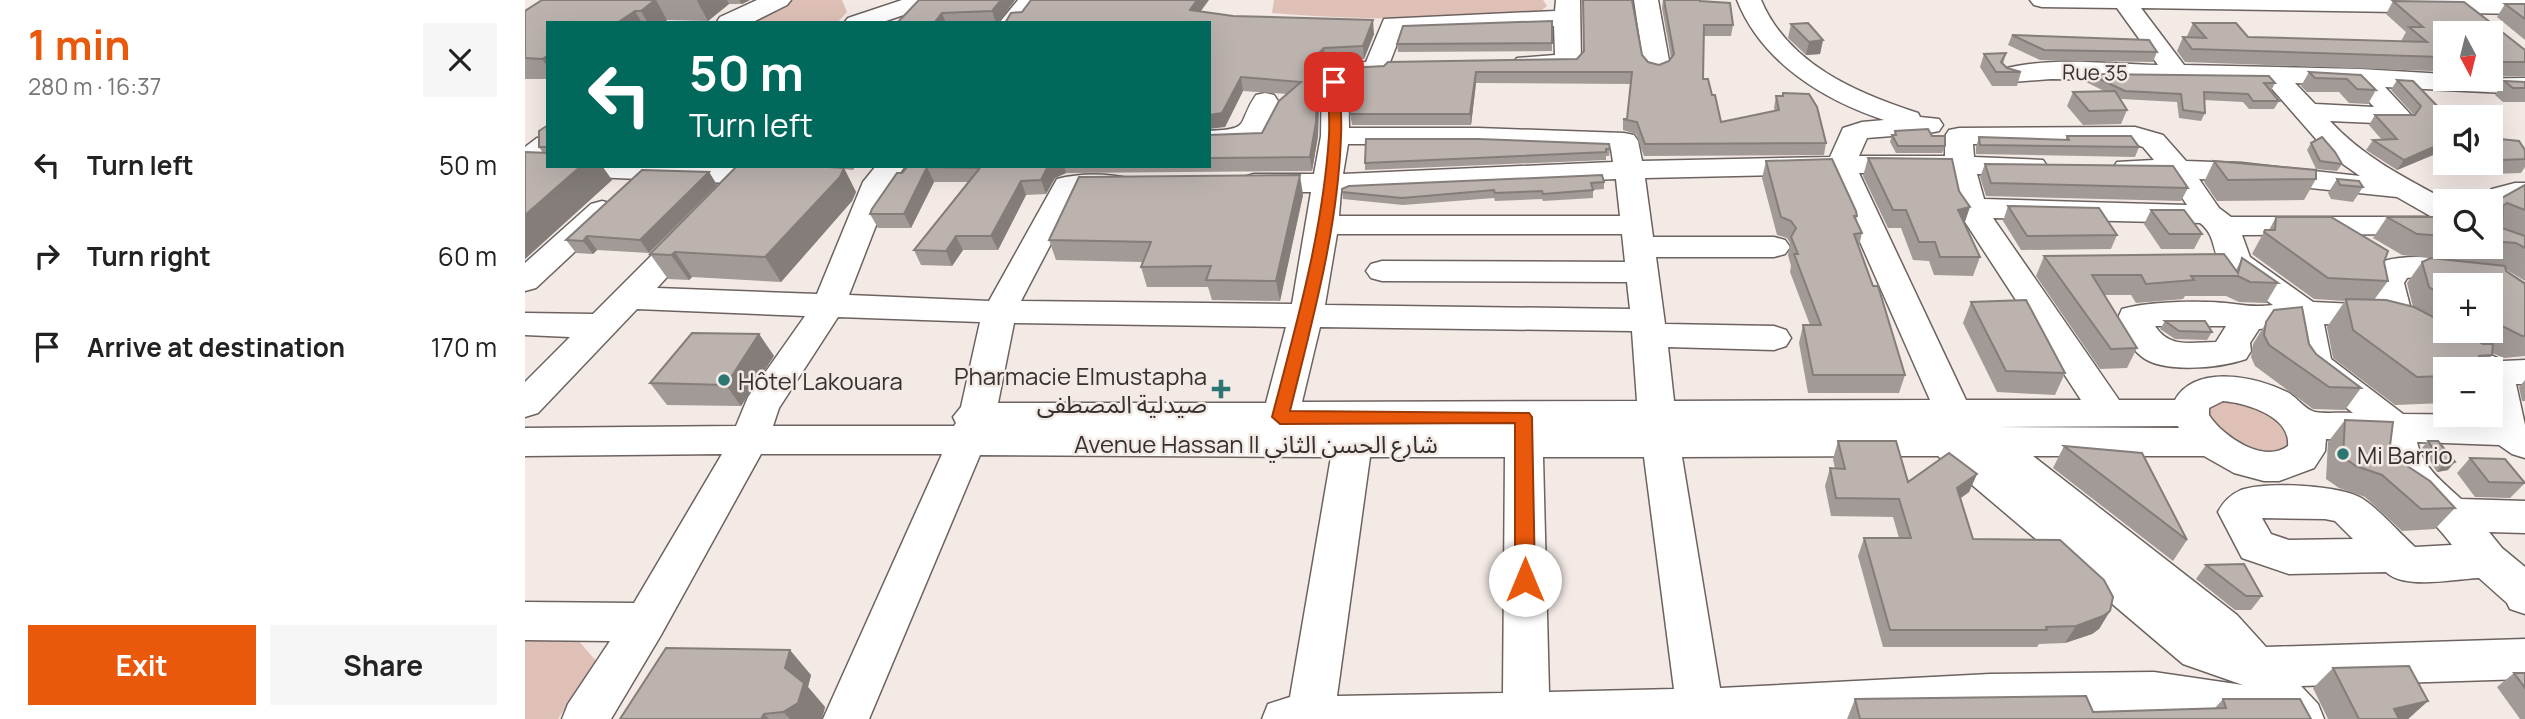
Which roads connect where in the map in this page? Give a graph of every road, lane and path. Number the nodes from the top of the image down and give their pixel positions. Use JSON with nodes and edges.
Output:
{"nodes":[{"id":1,"x":778,"y":0,"type":"edge"},
{"id":2,"x":925,"y":0,"type":"edge"},
{"id":3,"x":1030,"y":0,"type":"edge"},
{"id":4,"x":1646,"y":0,"type":"edge"},
{"id":5,"x":1749,"y":0,"type":"edge"},
{"id":6,"x":2042,"y":0,"type":"edge"},
{"id":7,"x":2123,"y":1,"type":"edge"},
{"id":8,"x":2287,"y":2,"type":"edge"},
{"id":9,"x":2467,"y":7,"type":"junction"},
{"id":10,"x":2525,"y":7,"type":"edge"},
{"id":11,"x":865,"y":16,"type":"edge"},
{"id":12,"x":1567,"y":20,"type":"edge"},
{"id":13,"x":733,"y":21,"type":"edge"},
{"id":14,"x":1013,"y":21,"type":"edge"},
{"id":15,"x":2484,"y":21,"type":"edge"},
{"id":16,"x":1501,"y":62,"type":"edge"},
{"id":17,"x":1657,"y":66,"type":"edge"},
{"id":18,"x":2012,"y":74,"type":"edge"},
{"id":19,"x":2178,"y":74,"type":"junction"},
{"id":20,"x":2273,"y":74,"type":"junction"},
{"id":21,"x":2360,"y":77,"type":"junction"},
{"id":22,"x":2525,"y":86,"type":"edge"},
{"id":23,"x":1265,"y":101,"type":"dead end"},
{"id":24,"x":2308,"y":112,"type":"junction"},
{"id":25,"x":1929,"y":125,"type":"junction"},
{"id":26,"x":1335,"y":136,"type":"junction"},
{"id":27,"x":1211,"y":139,"type":"edge"},
{"id":28,"x":546,"y":147,"type":"edge"},
{"id":29,"x":1959,"y":151,"type":"junction"},
{"id":30,"x":525,"y":164,"type":"edge"},
{"id":31,"x":546,"y":165,"type":"edge"},
{"id":32,"x":1841,"y":166,"type":"junction"},
{"id":33,"x":2055,"y":167,"type":"edge"},
{"id":34,"x":2096,"y":167,"type":"edge"},
{"id":35,"x":592,"y":168,"type":"edge"},
{"id":36,"x":2178,"y":169,"type":"junction"},
{"id":37,"x":1629,"y":170,"type":"junction"},
{"id":38,"x":643,"y":171,"type":"junction"},
{"id":39,"x":752,"y":171,"type":"edge"},
{"id":40,"x":875,"y":176,"type":"edge"},
{"id":41,"x":1072,"y":176,"type":"edge"},
{"id":42,"x":809,"y":178,"type":"edge"},
{"id":43,"x":1327,"y":183,"type":"junction"},
{"id":44,"x":1149,"y":184,"type":"edge"},
{"id":45,"x":1231,"y":184,"type":"edge"},
{"id":46,"x":2403,"y":189,"type":"junction"},
{"id":47,"x":2525,"y":192,"type":"edge"},
{"id":48,"x":2503,"y":193,"type":"edge"},
{"id":49,"x":2433,"y":205,"type":"edge"},
{"id":50,"x":1971,"y":208,"type":"junction"},
{"id":51,"x":2216,"y":220,"type":"junction"},
{"id":52,"x":1324,"y":225,"type":"junction"},
{"id":53,"x":2433,"y":225,"type":"edge"},
{"id":54,"x":2325,"y":226,"type":"junction"},
{"id":55,"x":2405,"y":227,"type":"junction"},
{"id":56,"x":1774,"y":247,"type":"dead end"},
{"id":57,"x":1639,"y":248,"type":"junction"},
{"id":58,"x":2009,"y":263,"type":"junction"},
{"id":59,"x":2049,"y":263,"type":"edge"},
{"id":60,"x":2395,"y":268,"type":"junction"},
{"id":61,"x":1383,"y":271,"type":"dead end"},
{"id":62,"x":2477,"y":273,"type":"edge"},
{"id":63,"x":2485,"y":273,"type":"edge"},
{"id":64,"x":2503,"y":274,"type":"edge"},
{"id":65,"x":2525,"y":274,"type":"edge"},
{"id":66,"x":525,"y":281,"type":"edge"},
{"id":67,"x":2503,"y":285,"type":"edge"},
{"id":68,"x":630,"y":298,"type":"junction"},
{"id":69,"x":2525,"y":299,"type":"edge"},
{"id":70,"x":829,"y":305,"type":"junction"},
{"id":71,"x":999,"y":312,"type":"junction"},
{"id":72,"x":2305,"y":313,"type":"junction"},
{"id":73,"x":1305,"y":317,"type":"junction"},
{"id":74,"x":2249,"y":319,"type":"dead end"},
{"id":75,"x":2406,"y":323,"type":"junction"},
{"id":76,"x":525,"y":324,"type":"edge"},
{"id":77,"x":602,"y":326,"type":"junction"},
{"id":78,"x":1649,"y":327,"type":"junction"},
{"id":79,"x":1774,"y":338,"type":"dead end"},
{"id":80,"x":2513,"y":373,"type":"edge"},
{"id":81,"x":525,"y":404,"type":"edge"},
{"id":82,"x":2109,"y":414,"type":"junction"},
{"id":83,"x":1280,"y":417,"type":"junction"},
{"id":84,"x":525,"y":420,"type":"edge"},
{"id":85,"x":1941,"y":424,"type":"junction"},
{"id":86,"x":2301,"y":425,"type":"junction"},
{"id":87,"x":2198,"y":427,"type":"junction"},
{"id":88,"x":2395,"y":428,"type":"junction"},
{"id":89,"x":753,"y":429,"type":"junction"},
{"id":90,"x":971,"y":430,"type":"junction"},
{"id":91,"x":1355,"y":430,"type":"junction"},
{"id":92,"x":1524,"y":430,"type":"junction"},
{"id":93,"x":1659,"y":430,"type":"junction"},
{"id":94,"x":2508,"y":436,"type":"edge"},
{"id":95,"x":1987,"y":441,"type":"junction"},
{"id":96,"x":525,"y":442,"type":"edge"},
{"id":97,"x":2525,"y":472,"type":"edge"},
{"id":98,"x":2452,"y":515,"type":"junction"},
{"id":99,"x":2525,"y":517,"type":"edge"},
{"id":100,"x":2395,"y":555,"type":"dead end"},
{"id":101,"x":2487,"y":561,"type":"junction"},
{"id":102,"x":2525,"y":596,"type":"edge"},
{"id":103,"x":525,"y":621,"type":"edge"},
{"id":104,"x":646,"y":622,"type":"junction"},
{"id":105,"x":2525,"y":659,"type":"edge"},
{"id":106,"x":2254,"y":667,"type":"junction"},
{"id":107,"x":1700,"y":710,"type":"junction"},
{"id":108,"x":1526,"y":716,"type":"junction"},
{"id":109,"x":1629,"y":716,"type":"edge"},
{"id":110,"x":2300,"y":717,"type":"edge"},
{"id":111,"x":585,"y":719,"type":"edge"},
{"id":112,"x":846,"y":719,"type":"edge"},
{"id":113,"x":1285,"y":719,"type":"edge"},
{"id":114,"x":1310,"y":719,"type":"edge"}],
"edges":[{"from":1,"to":13,"type":"main road"},
{"from":2,"to":11,"type":"street"},
{"from":3,"to":14,"type":"street"},
{"from":4,"to":17,"type":"street"},
{"from":5,"to":25,"type":"street"},
{"from":6,"to":7,"type":"street"},
{"from":7,"to":8,"type":"street"},
{"from":7,"to":19,"type":"street"},
{"from":8,"to":9,"type":"street"},
{"from":9,"to":10,"type":"street"},
{"from":9,"to":15,"type":"street"},
{"from":12,"to":16,"type":"street"},
{"from":12,"to":26,"type":"street"},
{"from":18,"to":19,"type":"street","name":"Rue 35"},
{"from":19,"to":20,"type":"street","name":"Rue 35"},
{"from":20,"to":21,"type":"street","name":"Rue 35"},
{"from":20,"to":24,"type":"street"},
{"from":21,"to":22,"type":"street","name":"Rue 35"},
{"from":21,"to":24,"type":"street"},
{"from":23,"to":27,"type":"street"},
{"from":24,"to":46,"type":"street"},
{"from":25,"to":29,"type":"street"},
{"from":25,"to":32,"type":"street"},
{"from":26,"to":37,"type":"street"},
{"from":26,"to":43,"type":"street"},
{"from":28,"to":30,"type":"main road"},
{"from":29,"to":32,"type":"street"},
{"from":29,"to":33,"type":"street"},
{"from":29,"to":36,"type":"street"},
{"from":29,"to":50,"type":"street"},
{"from":30,"to":31,"type":"street"},
{"from":32,"to":37,"type":"street"},
{"from":32,"to":85,"type":"street"},
{"from":34,"to":36,"type":"street"},
{"from":35,"to":38,"type":"street"},
{"from":36,"to":46,"type":"street"},
{"from":36,"to":51,"type":"street"},
{"from":37,"to":43,"type":"street"},
{"from":37,"to":57,"type":"street"},
{"from":38,"to":39,"type":"street"},
{"from":38,"to":66,"type":"street"},
{"from":39,"to":42,"type":"street"},
{"from":39,"to":68,"type":"street"},
{"from":40,"to":70,"type":"street"},
{"from":41,"to":44,"type":"street"},
{"from":41,"to":71,"type":"street"},
{"from":43,"to":45,"type":"street"},
{"from":43,"to":52,"type":"street"},
{"from":46,"to":49,"type":"street"},
{"from":47,"to":48,"type":"street"},
{"from":50,"to":51,"type":"street"},
{"from":50,"to":58,"type":"street"},
{"from":51,"to":54,"type":"street"},
{"from":51,"to":72,"type":"street"},
{"from":52,"to":57,"type":"street"},
{"from":52,"to":73,"type":"street"},
{"from":53,"to":55,"type":"street"},
{"from":54,"to":55,"type":"street"},
{"from":54,"to":60,"type":"street"},
{"from":55,"to":63,"type":"street"},
{"from":56,"to":57,"type":"street"},
{"from":57,"to":61,"type":"street"},
{"from":57,"to":78,"type":"street"},
{"from":58,"to":59,"type":"street"},
{"from":58,"to":82,"type":"street"},
{"from":60,"to":62,"type":"street"},
{"from":60,"to":75,"type":"street"},
{"from":64,"to":65,"type":"street"},
{"from":67,"to":69,"type":"street"},
{"from":68,"to":70,"type":"street"},
{"from":68,"to":77,"type":"street"},
{"from":70,"to":71,"type":"street"},
{"from":70,"to":89,"type":"street"},
{"from":71,"to":73,"type":"street"},
{"from":71,"to":90,"type":"street"},
{"from":72,"to":74,"type":"street"},
{"from":72,"to":75,"type":"street"},
{"from":72,"to":88,"type":"street"},
{"from":73,"to":78,"type":"street"},
{"from":73,"to":83,"type":"street"},
{"from":75,"to":80,"type":"street"},
{"from":76,"to":77,"type":"street"},
{"from":77,"to":81,"type":"street"},
{"from":78,"to":79,"type":"street"},
{"from":78,"to":93,"type":"street"},
{"from":80,"to":94,"type":"street"},
{"from":82,"to":85,"type":"street","name":"Avenue Hassan II شارع الحسن الثاني"},
{"from":82,"to":87,"type":"street","name":"Avenue Hassan II شارع الحسن الثاني"},
{"from":83,"to":90,"type":"street","name":"Avenue Hassan II شارع الحسن الثاني"},
{"from":83,"to":91,"type":"street","name":"Avenue Hassan II شارع الحسن الثاني"},
{"from":84,"to":89,"type":"street","name":"Avenue Hassan II شارع الحسن الثاني"},
{"from":85,"to":93,"type":"street","name":"Avenue Hassan II شارع الحسن الثاني"},
{"from":85,"to":95,"type":"street"},
{"from":85,"to":106,"type":"street"},
{"from":86,"to":87,"type":"street"},
{"from":86,"to":87,"type":"street"},
{"from":86,"to":88,"type":"street"},
{"from":87,"to":95,"type":"street"},
{"from":88,"to":94,"type":"street"},
{"from":88,"to":98,"type":"street"},
{"from":89,"to":90,"type":"street","name":"Avenue Hassan II شارع الحسن الثاني"},
{"from":89,"to":96,"type":"street","name":"Avenue Hassan II شارع الحسن الثاني"},
{"from":89,"to":104,"type":"street"},
{"from":90,"to":91,"type":"street","name":"Avenue Hassan II شارع الحسن الثاني"},
{"from":90,"to":112,"type":"street"},
{"from":91,"to":92,"type":"street","name":"Avenue Hassan II شارع الحسن الثاني"},
{"from":91,"to":114,"type":"street"},
{"from":92,"to":93,"type":"street","name":"Avenue Hassan II شارع الحسن الثاني"},
{"from":92,"to":108,"type":"street"},
{"from":93,"to":107,"type":"street"},
{"from":94,"to":97,"type":"street"},
{"from":95,"to":106,"type":"street"},
{"from":98,"to":99,"type":"street"},
{"from":98,"to":101,"type":"street"},
{"from":100,"to":101,"type":"street"},
{"from":101,"to":102,"type":"street"},
{"from":103,"to":104,"type":"street"},
{"from":104,"to":111,"type":"street"},
{"from":105,"to":106,"type":"street"},
{"from":106,"to":110,"type":"street"},
{"from":107,"to":109,"type":"street"},
{"from":107,"to":110,"type":"street"},
{"from":108,"to":109,"type":"street"},
{"from":108,"to":114,"type":"street"},
{"from":113,"to":114,"type":"street"}]}
